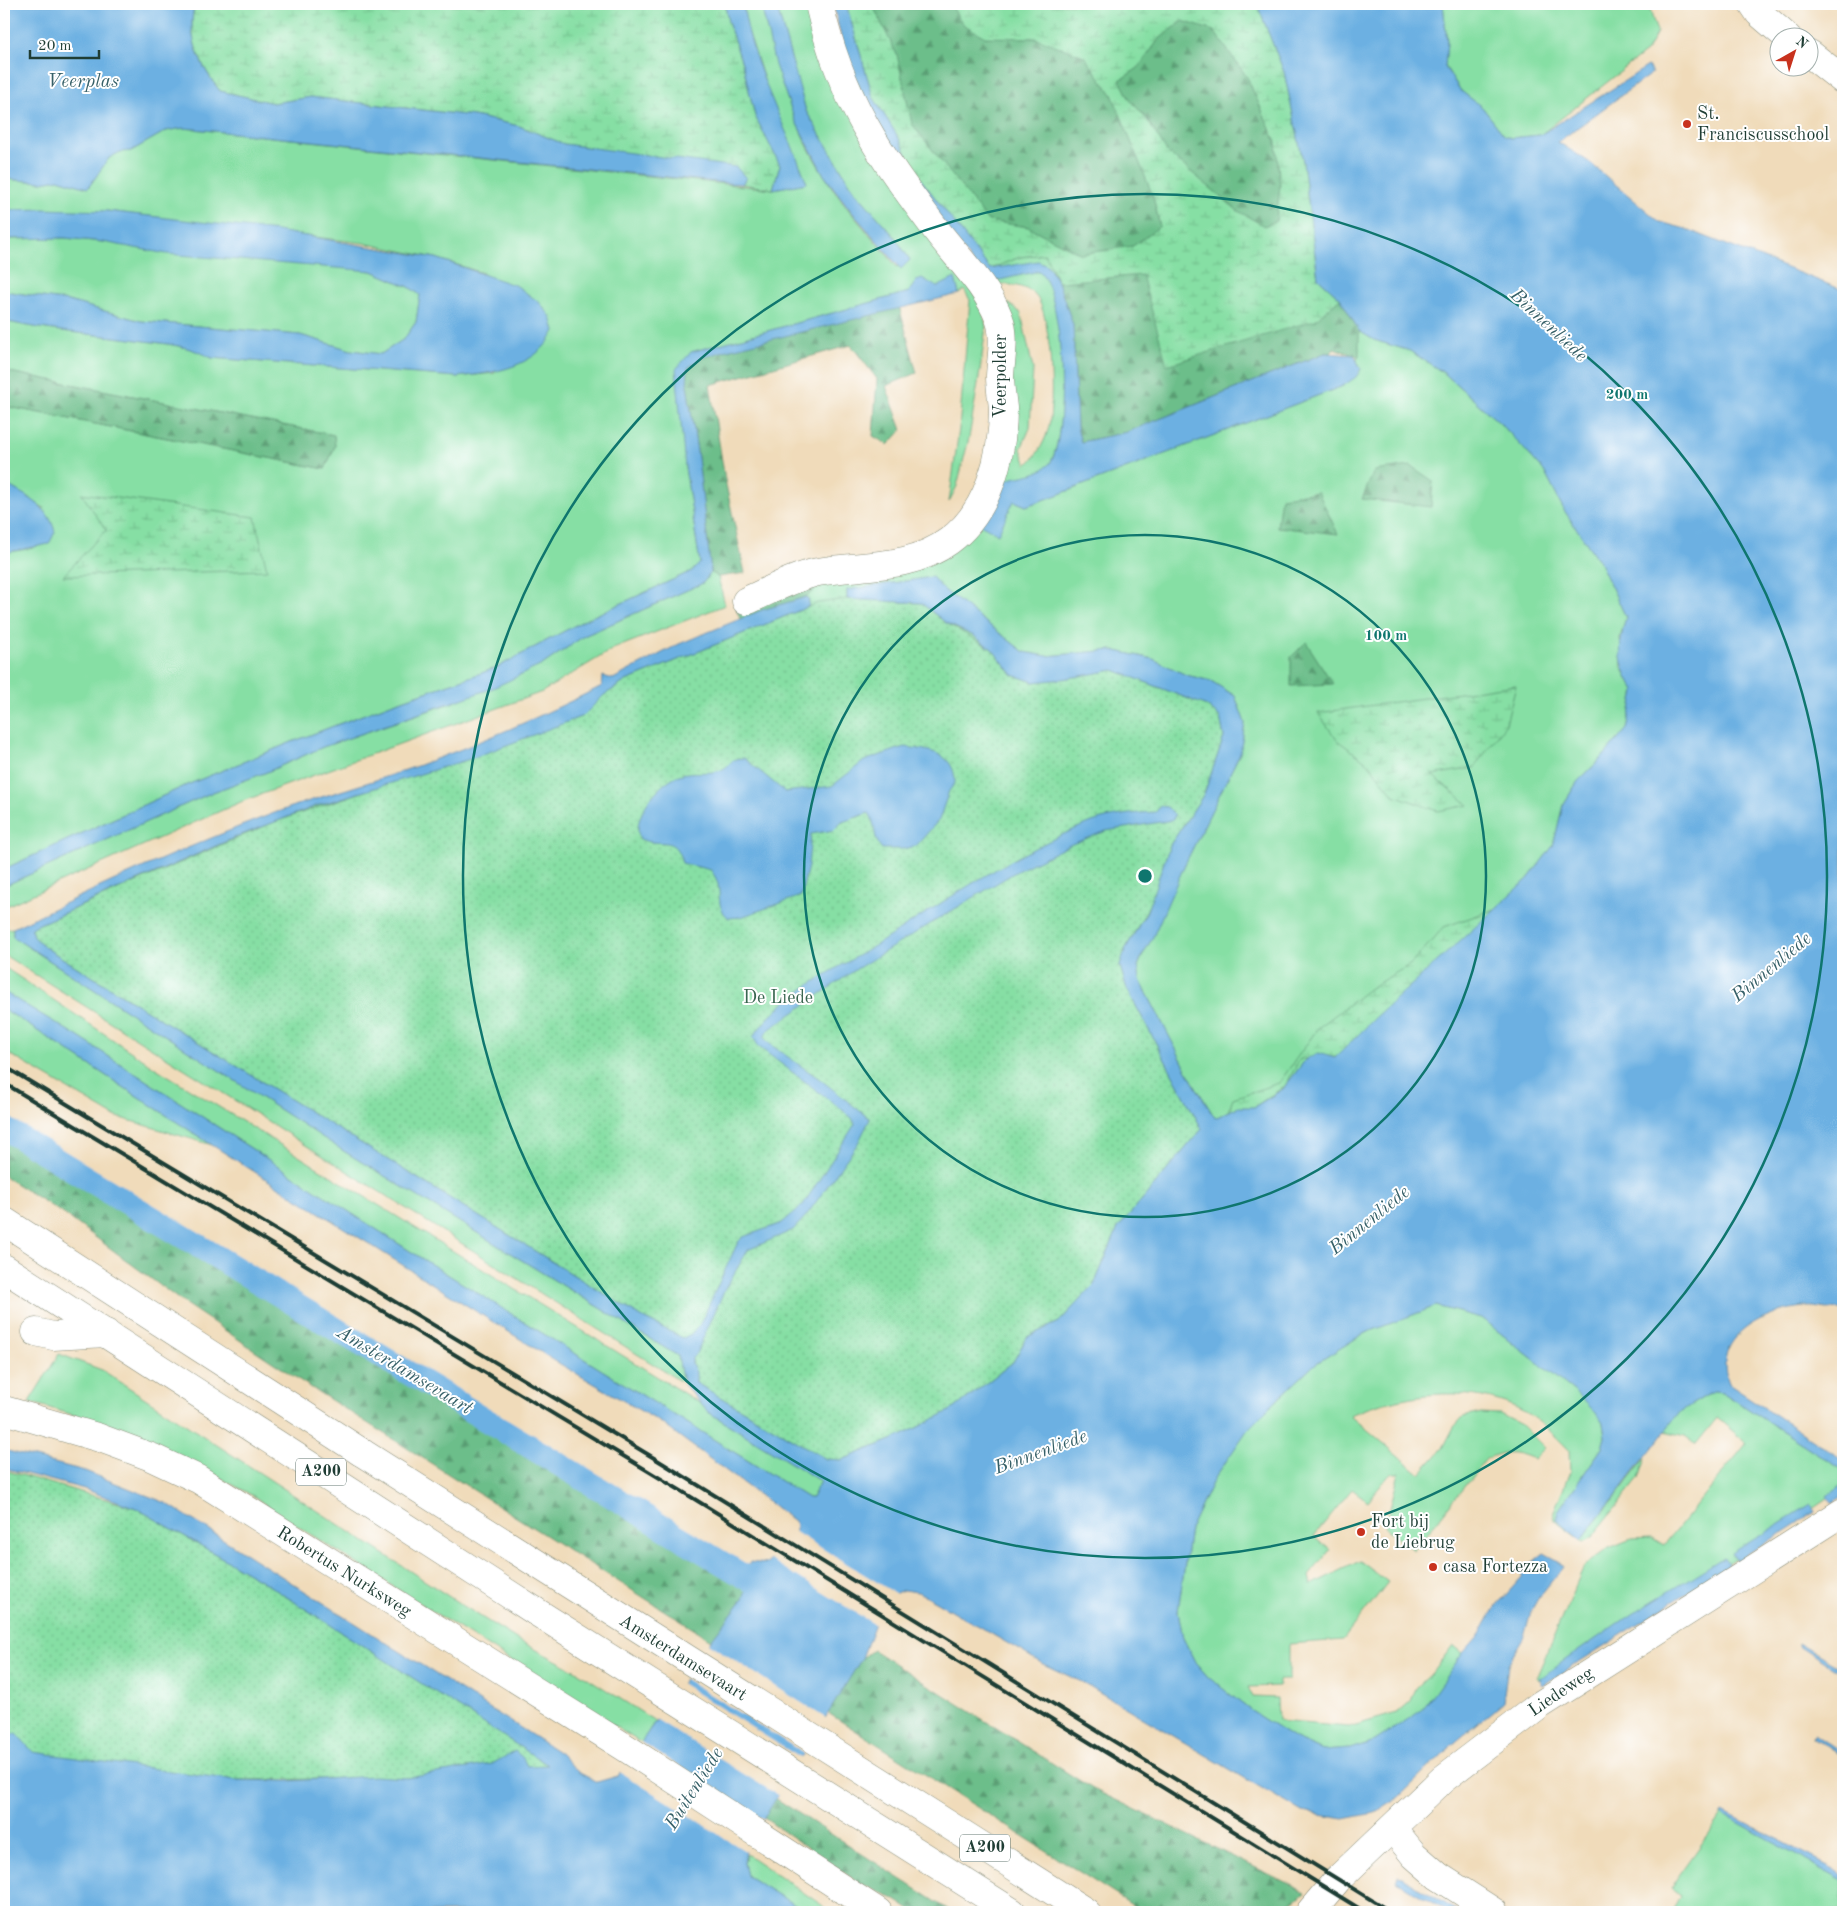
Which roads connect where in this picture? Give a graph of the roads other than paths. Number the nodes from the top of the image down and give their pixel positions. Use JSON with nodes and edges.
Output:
{"nodes":[{"id":1,"x":819,"y":4,"type":"edge"},
{"id":2,"x":1753,"y":4,"type":"edge"},
{"id":3,"x":1776,"y":28,"type":"edge"},
{"id":4,"x":1820,"y":62,"type":"edge"},
{"id":5,"x":1843,"y":80,"type":"edge"},
{"id":6,"x":746,"y":601,"type":"dead end"},
{"id":7,"x":4,"y":1221,"type":"edge"},
{"id":8,"x":4,"y":1268,"type":"edge"},
{"id":9,"x":36,"y":1332,"type":"dead end"},
{"id":10,"x":106,"y":1333,"type":"junction"},
{"id":11,"x":4,"y":1410,"type":"edge"},
{"id":12,"x":1843,"y":1512,"type":"edge"},
{"id":13,"x":1393,"y":1829,"type":"junction"},
{"id":14,"x":878,"y":1912,"type":"edge"},
{"id":15,"x":1012,"y":1912,"type":"edge"},
{"id":16,"x":1086,"y":1912,"type":"edge"},
{"id":17,"x":1310,"y":1912,"type":"edge"},
{"id":18,"x":1494,"y":1912,"type":"edge"}],
"edges":[{"from":1,"to":6,"type":"main road","name":"Veerpolder"},
{"from":2,"to":3,"type":"main road"},
{"from":4,"to":5,"type":"main road"},
{"from":7,"to":16,"type":"main road","name":"Amsterdamsevaart","number":"A200"},
{"from":8,"to":10,"type":"main road","number":"A200"},
{"from":9,"to":10,"type":"main road"},
{"from":10,"to":15,"type":"main road","number":"A200"},
{"from":11,"to":14,"type":"main road","name":"Robertus Nurksweg"},
{"from":12,"to":13,"type":"main road","name":"Liedeweg"},
{"from":13,"to":17,"type":"main road","name":"Liedeweg"},
{"from":13,"to":18,"type":"main road"}]}
